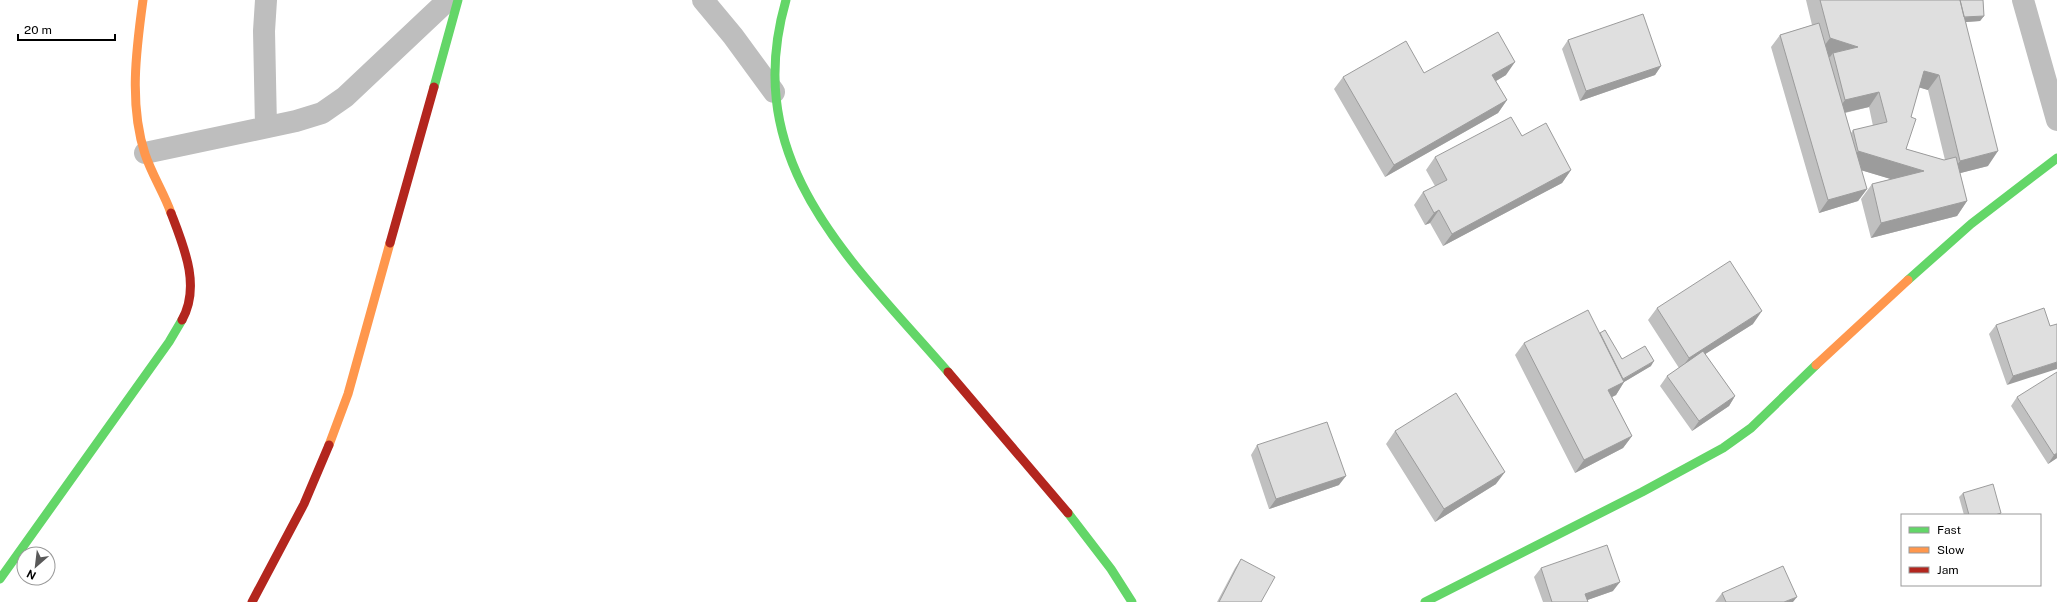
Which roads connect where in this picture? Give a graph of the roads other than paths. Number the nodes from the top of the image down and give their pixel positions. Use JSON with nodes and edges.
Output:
{"nodes":[{"id":1,"x":143,"y":0,"type":"edge"},
{"id":2,"x":266,"y":0,"type":"edge"},
{"id":3,"x":426,"y":0,"type":"edge"},
{"id":4,"x":448,"y":0,"type":"edge"},
{"id":5,"x":458,"y":0,"type":"edge"},
{"id":6,"x":704,"y":0,"type":"edge"},
{"id":7,"x":786,"y":0,"type":"edge"},
{"id":8,"x":2023,"y":0,"type":"edge"},
{"id":9,"x":419,"y":28,"type":"junction"},
{"id":10,"x":774,"y":92,"type":"junction"},
{"id":11,"x":2057,"y":120,"type":"edge"},
{"id":12,"x":266,"y":127,"type":"junction"},
{"id":13,"x":145,"y":153,"type":"junction"},
{"id":14,"x":2057,"y":158,"type":"edge"},
{"id":15,"x":0,"y":578,"type":"edge"},
{"id":16,"x":252,"y":602,"type":"edge"},
{"id":17,"x":1132,"y":602,"type":"edge"},
{"id":18,"x":1425,"y":602,"type":"edge"}],
"edges":[{"from":1,"to":13,"type":"street"},
{"from":2,"to":12,"type":"street"},
{"from":3,"to":9,"type":"street"},
{"from":4,"to":9,"type":"street"},
{"from":5,"to":16,"type":"street"},
{"from":6,"to":10,"type":"street"},
{"from":7,"to":10,"type":"street"},
{"from":8,"to":11,"type":"street"},
{"from":9,"to":12,"type":"street"},
{"from":10,"to":17,"type":"street"},
{"from":12,"to":13,"type":"street"},
{"from":13,"to":15,"type":"street"},
{"from":14,"to":18,"type":"street"}]}
